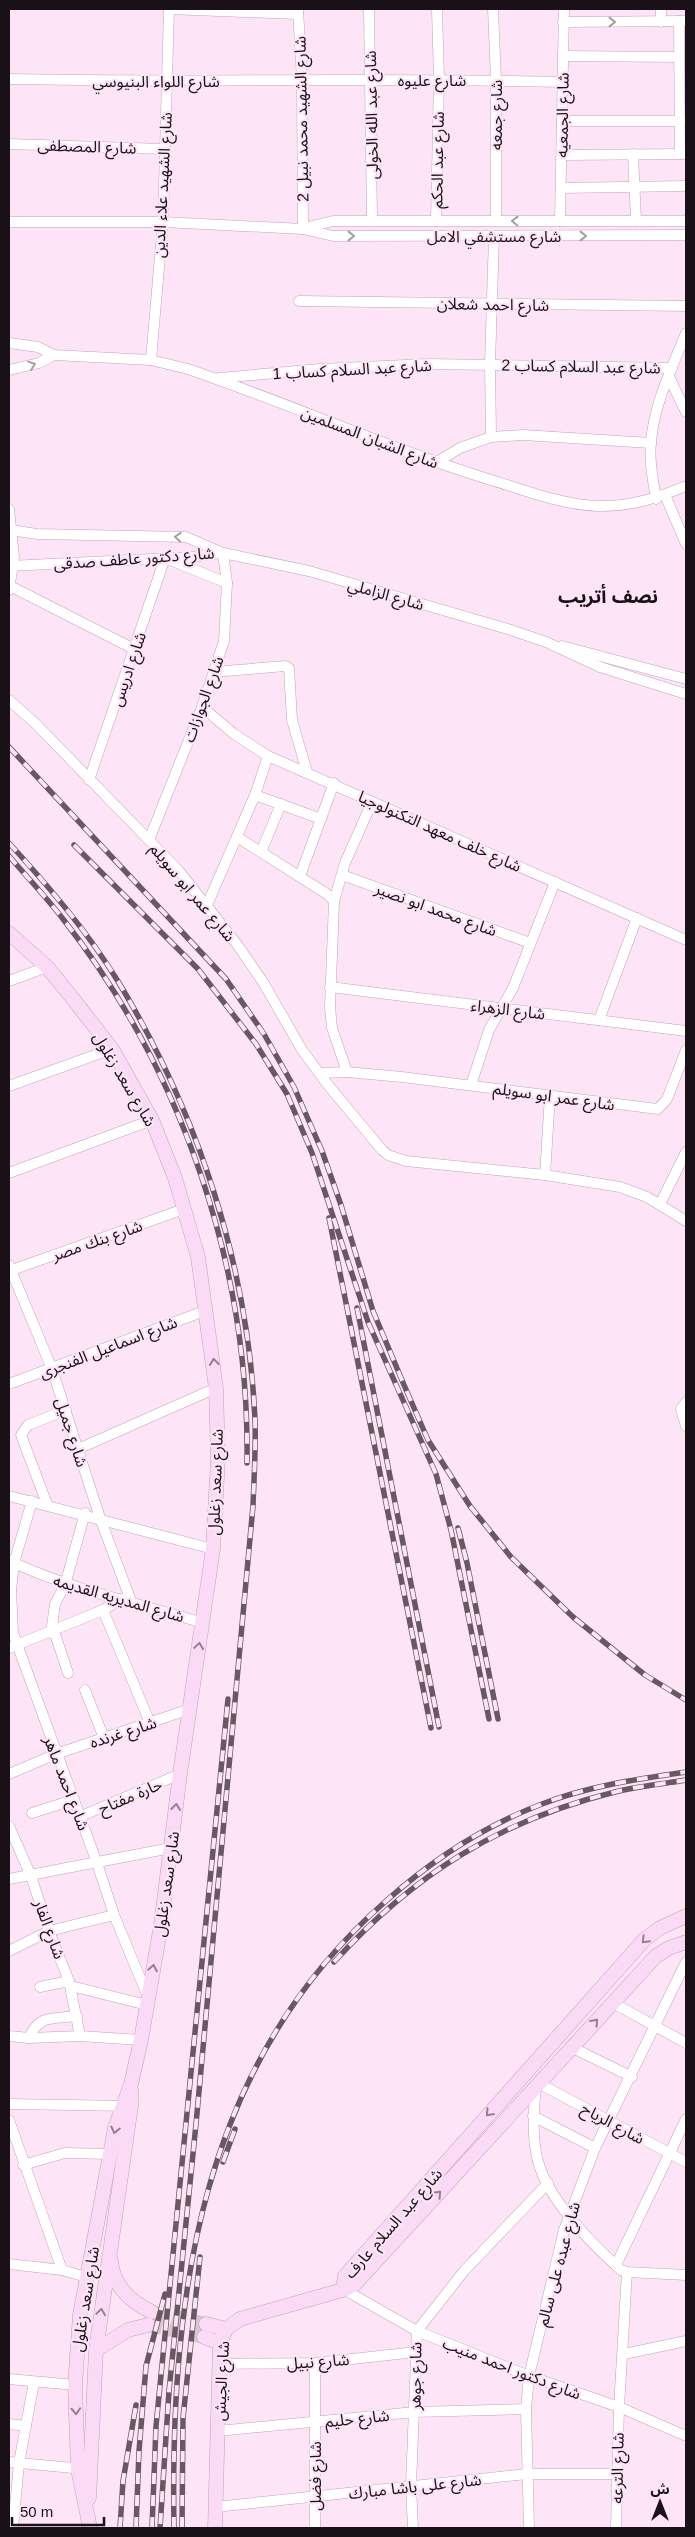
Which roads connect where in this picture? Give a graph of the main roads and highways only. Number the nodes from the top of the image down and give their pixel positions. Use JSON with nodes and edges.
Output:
{"nodes":[{"id":1,"x":9,"y":933,"type":"edge"},
{"id":2,"x":686,"y":1916,"type":"edge"},
{"id":3,"x":686,"y":1942,"type":"edge"},
{"id":4,"x":538,"y":2058,"type":"junction"},
{"id":5,"x":553,"y":2070,"type":"junction"},
{"id":6,"x":511,"y":2088,"type":"junction"},
{"id":7,"x":523,"y":2103,"type":"junction"},
{"id":8,"x":127,"y":2105,"type":"junction"},
{"id":9,"x":111,"y":2249,"type":"junction"},
{"id":10,"x":343,"y":2289,"type":"junction"},
{"id":11,"x":226,"y":2329,"type":"junction"},
{"id":12,"x":220,"y":2343,"type":"junction"},
{"id":13,"x":96,"y":2350,"type":"junction"},
{"id":14,"x":84,"y":2469,"type":"junction"},
{"id":15,"x":90,"y":2523,"type":"edge"},
{"id":16,"x":215,"y":2528,"type":"edge"}],
"edges":[{"from":8,"to":1,"type":"main road","name":"شارع سعد زغلول","one_way":true},
{"from":2,"to":4,"type":"main road","name":"شارع عبد السلام عارف","one_way":true},
{"from":5,"to":3,"type":"main road","name":"شارع عبد السلام عارف","one_way":true},
{"from":4,"to":5,"type":"main road"},
{"from":4,"to":6,"type":"main road","name":"شارع عبد السلام عارف"},
{"from":5,"to":7,"type":"main road","name":"شارع عبد السلام عارف"},
{"from":6,"to":7,"type":"main road"},
{"from":6,"to":10,"type":"main road","name":"شارع عبد السلام عارف","one_way":true},
{"from":10,"to":7,"type":"main road","name":"شارع عبد السلام عارف","one_way":true},
{"from":8,"to":9,"type":"main road","name":"شارع سعد زغلول"},
{"from":8,"to":14,"type":"main road","name":"شارع سعد زغلول","one_way":true},
{"from":13,"to":9,"type":"main road","name":"شارع سعد زغلول","one_way":true},
{"from":9,"to":13,"type":"main road"},
{"from":10,"to":11,"type":"main road","name":"شارع الجيش"},
{"from":11,"to":12,"type":"main road","name":"شارع الجيش"},
{"from":11,"to":12,"type":"main road"},
{"from":12,"to":16,"type":"main road","name":"شارع الجيش"},
{"from":13,"to":14,"type":"main road","name":"شارع سعد زغلول"},
{"from":14,"to":15,"type":"main road","name":"شارع سعد زغلول"}]}
